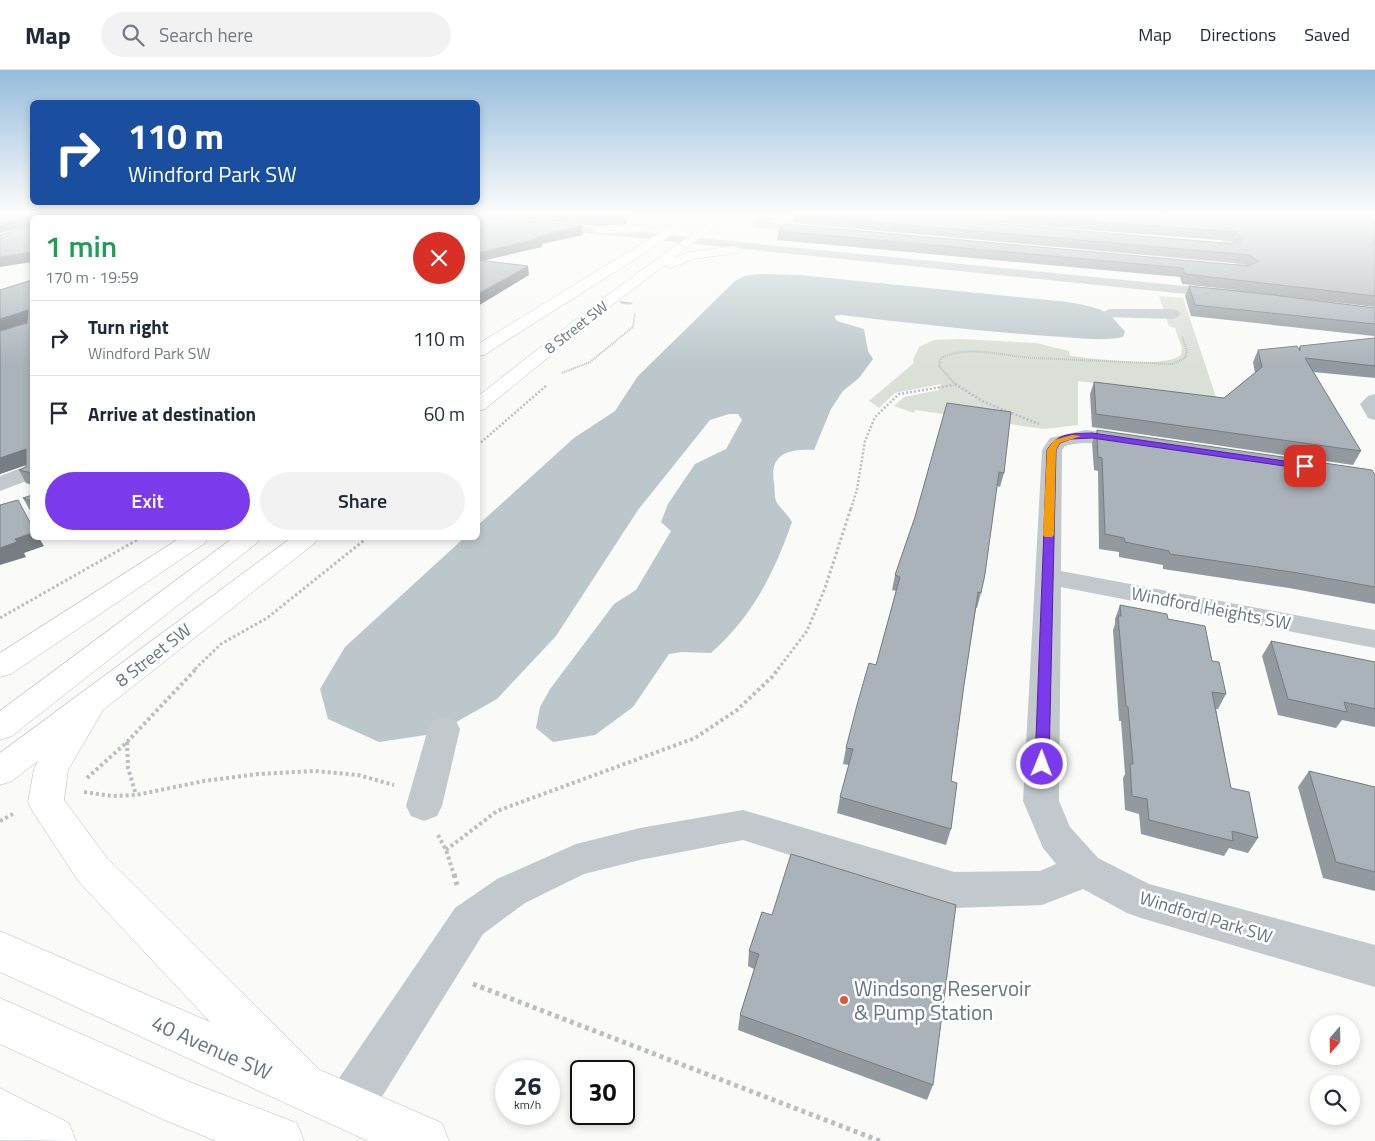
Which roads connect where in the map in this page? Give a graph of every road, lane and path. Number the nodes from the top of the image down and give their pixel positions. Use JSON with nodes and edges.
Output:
{"nodes":[{"id":1,"x":605,"y":265,"type":"edge"},
{"id":2,"x":615,"y":265,"type":"edge"},
{"id":3,"x":657,"y":265,"type":"edge"},
{"id":4,"x":671,"y":265,"type":"edge"},
{"id":5,"x":924,"y":265,"type":"edge"},
{"id":6,"x":1242,"y":265,"type":"edge"},
{"id":7,"x":1225,"y":268,"type":"edge"},
{"id":8,"x":1245,"y":270,"type":"junction"},
{"id":9,"x":634,"y":282,"type":"junction"},
{"id":10,"x":585,"y":283,"type":"junction"},
{"id":11,"x":641,"y":308,"type":"dead end"},
{"id":12,"x":1110,"y":314,"type":"dead end"},
{"id":13,"x":1173,"y":314,"type":"joint"},
{"id":14,"x":480,"y":350,"type":"edge"},
{"id":15,"x":561,"y":374,"type":"dead end"},
{"id":16,"x":553,"y":380,"type":"dead end"},
{"id":17,"x":954,"y":384,"type":"junction"},
{"id":18,"x":1375,"y":400,"type":"edge"},
{"id":19,"x":480,"y":403,"type":"edge"},
{"id":20,"x":1375,"y":414,"type":"edge"},
{"id":21,"x":1070,"y":437,"type":"junction"},
{"id":22,"x":480,"y":443,"type":"edge"},
{"id":23,"x":1160,"y":445,"type":"edge"},
{"id":24,"x":30,"y":472,"type":"edge"},
{"id":25,"x":0,"y":484,"type":"edge"},
{"id":26,"x":138,"y":540,"type":"edge"},
{"id":27,"x":193,"y":540,"type":"edge"},
{"id":28,"x":245,"y":540,"type":"edge"},
{"id":29,"x":303,"y":540,"type":"edge"},
{"id":30,"x":364,"y":540,"type":"edge"},
{"id":31,"x":1047,"y":576,"type":"junction"},
{"id":32,"x":128,"y":583,"type":"junction"},
{"id":33,"x":0,"y":618,"type":"edge"},
{"id":34,"x":1375,"y":639,"type":"edge"},
{"id":35,"x":0,"y":645,"type":"edge"},
{"id":36,"x":0,"y":667,"type":"edge"},
{"id":37,"x":91,"y":703,"type":"junction"},
{"id":38,"x":0,"y":728,"type":"edge"},
{"id":39,"x":444,"y":729,"type":"dead end"},
{"id":40,"x":127,"y":742,"type":"junction"},
{"id":41,"x":0,"y":772,"type":"edge"},
{"id":42,"x":86,"y":779,"type":"dead end"},
{"id":43,"x":74,"y":790,"type":"dead end"},
{"id":44,"x":136,"y":795,"type":"junction"},
{"id":45,"x":424,"y":806,"type":"junction"},
{"id":46,"x":16,"y":813,"type":"dead end"},
{"id":47,"x":0,"y":821,"type":"edge"},
{"id":48,"x":446,"y":850,"type":"junction"},
{"id":49,"x":1084,"y":870,"type":"junction"},
{"id":50,"x":469,"y":921,"type":"junction"},
{"id":51,"x":0,"y":951,"type":"edge"},
{"id":52,"x":1375,"y":966,"type":"edge"},
{"id":53,"x":437,"y":970,"type":"junction"},
{"id":54,"x":0,"y":1021,"type":"edge"},
{"id":55,"x":304,"y":1088,"type":"junction"},
{"id":56,"x":348,"y":1106,"type":"junction"},
{"id":57,"x":0,"y":1113,"type":"edge"},
{"id":58,"x":51,"y":1141,"type":"edge"},
{"id":59,"x":280,"y":1141,"type":"edge"},
{"id":60,"x":424,"y":1141,"type":"edge"},
{"id":61,"x":880,"y":1141,"type":"edge"}],
"edges":[{"from":1,"to":10,"type":"main road"},
{"from":2,"to":10,"type":"main road","name":"8 Street SW"},
{"from":3,"to":9,"type":"main road","name":"8 Street SW"},
{"from":4,"to":9,"type":"main road"},
{"from":5,"to":8,"type":"street"},
{"from":6,"to":8,"type":"street"},
{"from":7,"to":8,"type":"street"},
{"from":9,"to":19,"type":"main road","name":"8 Street SW"},
{"from":10,"to":14,"type":"main road","name":"8 Street SW"},
{"from":11,"to":15,"type":"path"},
{"from":12,"to":13,"type":"street"},
{"from":13,"to":17,"type":"path"},
{"from":16,"to":22,"type":"path"},
{"from":17,"to":21,"type":"path"},
{"from":17,"to":48,"type":"path"},
{"from":18,"to":20,"type":"street"},
{"from":21,"to":23,"type":"street"},
{"from":21,"to":31,"type":"street","name":"Windford Park SW"},
{"from":24,"to":25,"type":"street"},
{"from":26,"to":33,"type":"path"},
{"from":27,"to":32,"type":"main road"},
{"from":28,"to":38,"type":"main road"},
{"from":29,"to":37,"type":"main road","name":"8 Street SW"},
{"from":30,"to":40,"type":"path"},
{"from":31,"to":34,"type":"street","name":"Windford Heights SW"},
{"from":31,"to":49,"type":"street","name":"Windford Park SW"},
{"from":32,"to":35,"type":"main road"},
{"from":32,"to":36,"type":"main road"},
{"from":37,"to":41,"type":"main road","name":"8 Street SW"},
{"from":37,"to":55,"type":"main road"},
{"from":39,"to":45,"type":"street"},
{"from":40,"to":42,"type":"path"},
{"from":40,"to":44,"type":"path"},
{"from":43,"to":44,"type":"path"},
{"from":44,"to":45,"type":"path"},
{"from":45,"to":48,"type":"path"},
{"from":46,"to":47,"type":"path"},
{"from":48,"to":50,"type":"path"},
{"from":49,"to":50,"type":"street"},
{"from":49,"to":52,"type":"street","name":"Windford Park SW"},
{"from":50,"to":53,"type":"street"},
{"from":51,"to":55,"type":"main road","name":"40 Avenue SW"},
{"from":53,"to":56,"type":"street"},
{"from":53,"to":61,"type":"path"},
{"from":54,"to":59,"type":"main road"},
{"from":55,"to":56,"type":"main road","name":"40 Avenue SW"},
{"from":56,"to":60,"type":"main road","name":"40 Avenue SW"},
{"from":57,"to":58,"type":"main road"}]}
